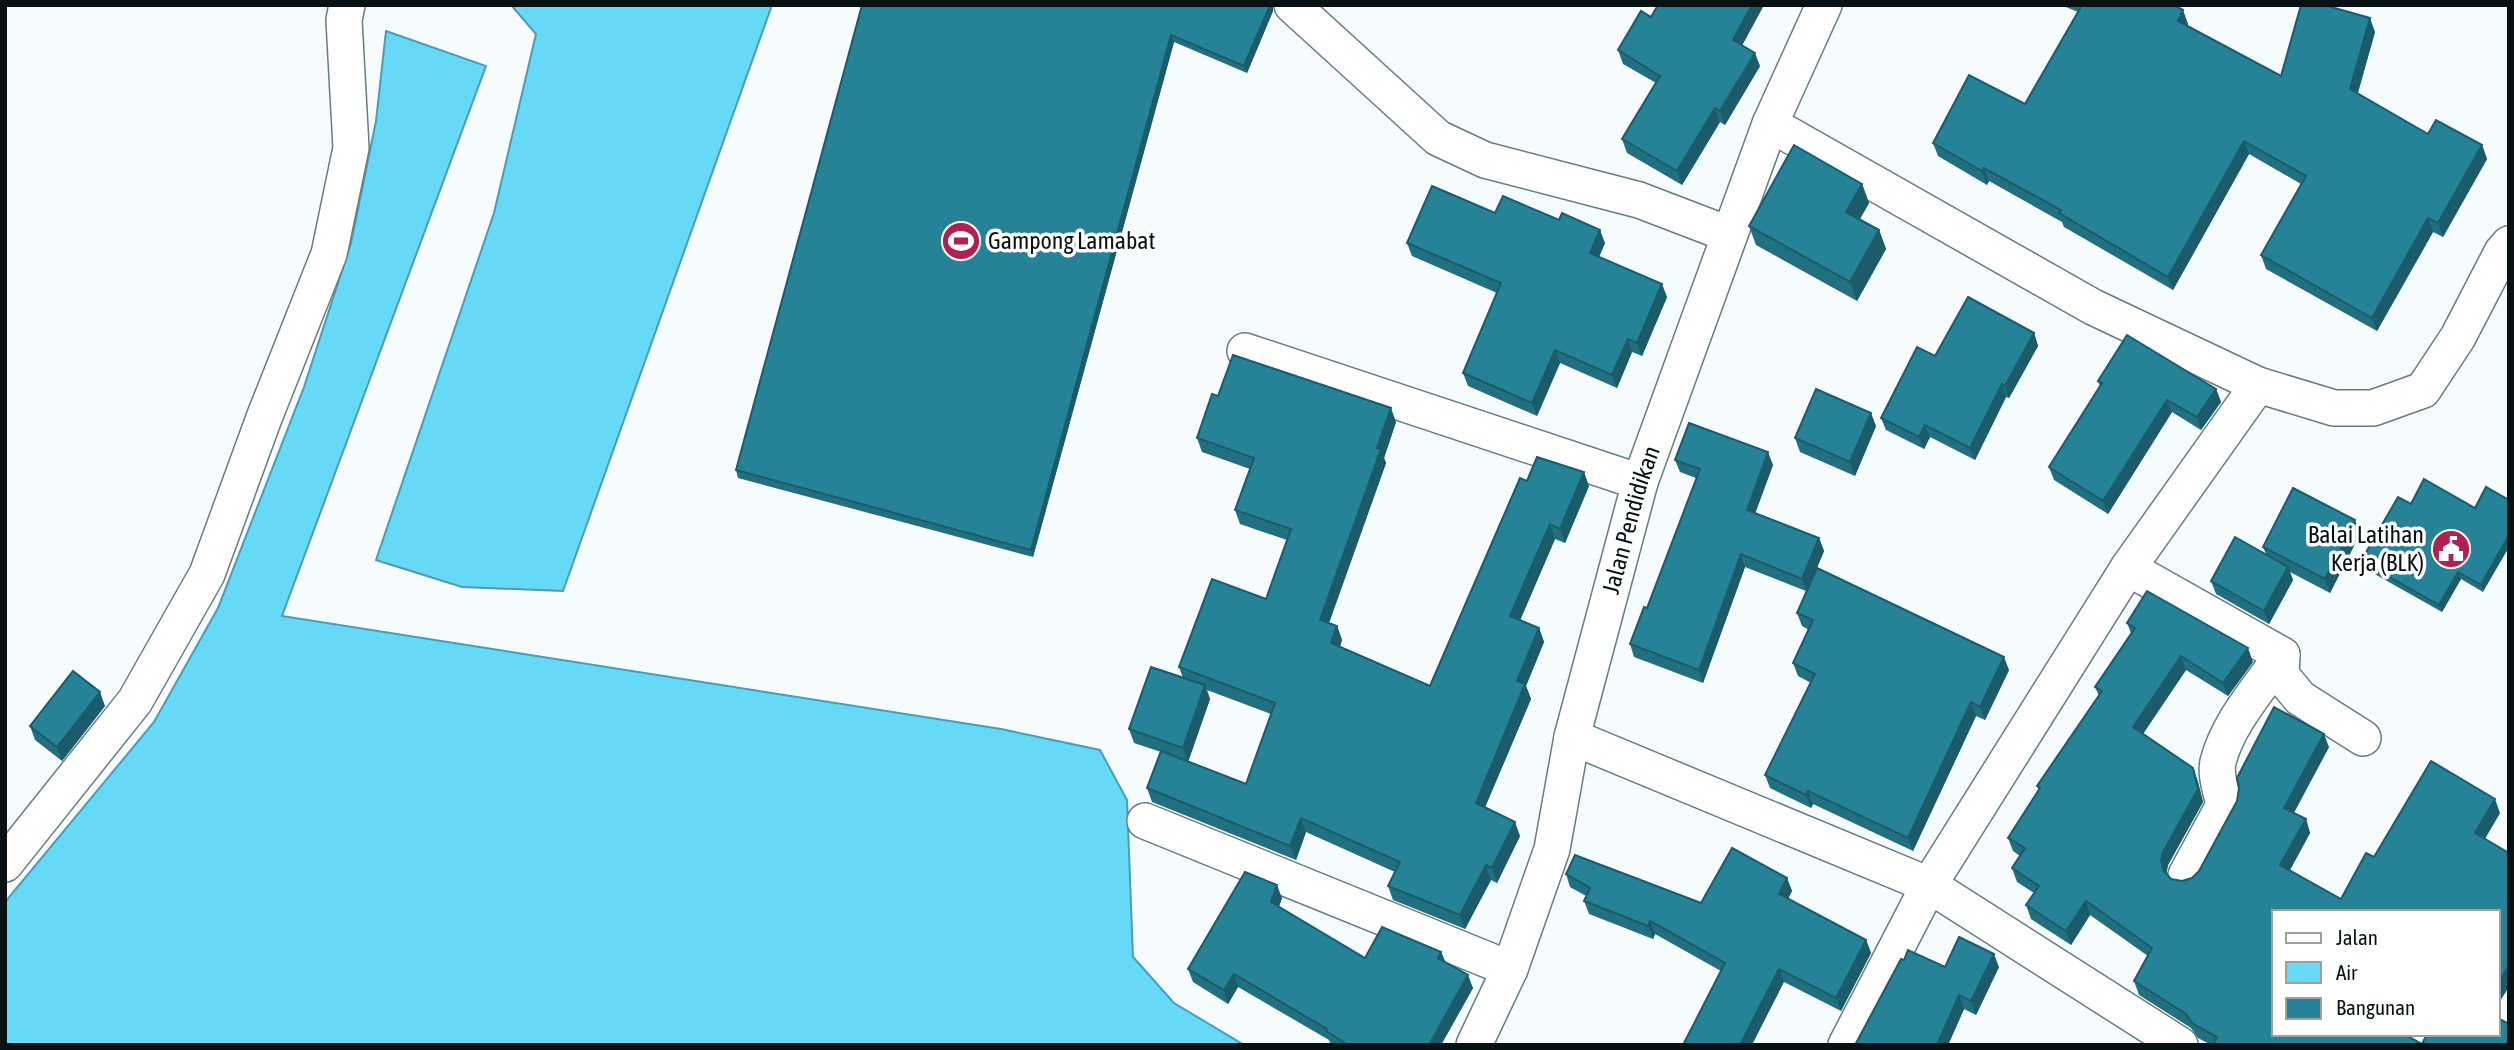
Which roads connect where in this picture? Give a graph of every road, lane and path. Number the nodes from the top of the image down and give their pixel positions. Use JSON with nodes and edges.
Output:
{"nodes":[{"id":1,"x":347,"y":5,"type":"edge"},
{"id":2,"x":1292,"y":5,"type":"edge"},
{"id":3,"x":1824,"y":5,"type":"edge"},
{"id":4,"x":1770,"y":124,"type":"junction"},
{"id":5,"x":1728,"y":234,"type":"junction"},
{"id":6,"x":2509,"y":244,"type":"edge"},
{"id":7,"x":1245,"y":351,"type":"dead end"},
{"id":8,"x":2258,"y":385,"type":"junction"},
{"id":9,"x":1640,"y":482,"type":"junction"},
{"id":10,"x":2128,"y":568,"type":"junction"},
{"id":11,"x":2282,"y":655,"type":"junction"},
{"id":12,"x":1572,"y":737,"type":"junction"},
{"id":13,"x":2363,"y":738,"type":"dead end"},
{"id":14,"x":1145,"y":821,"type":"dead end"},
{"id":15,"x":5,"y":864,"type":"edge"},
{"id":16,"x":2186,"y":875,"type":"dead end"},
{"id":17,"x":1930,"y":885,"type":"junction"},
{"id":18,"x":1510,"y":969,"type":"junction"},
{"id":19,"x":1474,"y":1045,"type":"edge"},
{"id":20,"x":1846,"y":1045,"type":"edge"},
{"id":21,"x":2180,"y":1045,"type":"edge"}],
"edges":[{"from":1,"to":15,"type":"street"},
{"from":2,"to":5,"type":"street"},
{"from":3,"to":4,"type":"street","name":"Jalan Pendidikan"},
{"from":4,"to":5,"type":"street","name":"Jalan Pendidikan"},
{"from":4,"to":8,"type":"street"},
{"from":5,"to":9,"type":"street","name":"Jalan Pendidikan"},
{"from":6,"to":8,"type":"street"},
{"from":7,"to":9,"type":"street"},
{"from":8,"to":10,"type":"street"},
{"from":9,"to":12,"type":"street","name":"Jalan Pendidikan"},
{"from":10,"to":11,"type":"street"},
{"from":10,"to":17,"type":"street"},
{"from":11,"to":13,"type":"street"},
{"from":11,"to":16,"type":"street"},
{"from":12,"to":17,"type":"street"},
{"from":12,"to":18,"type":"street","name":"Jalan Pendidikan"},
{"from":14,"to":18,"type":"street"},
{"from":17,"to":20,"type":"street"},
{"from":17,"to":21,"type":"street"},
{"from":18,"to":19,"type":"street","name":"Jalan Pendidikan"}]}
